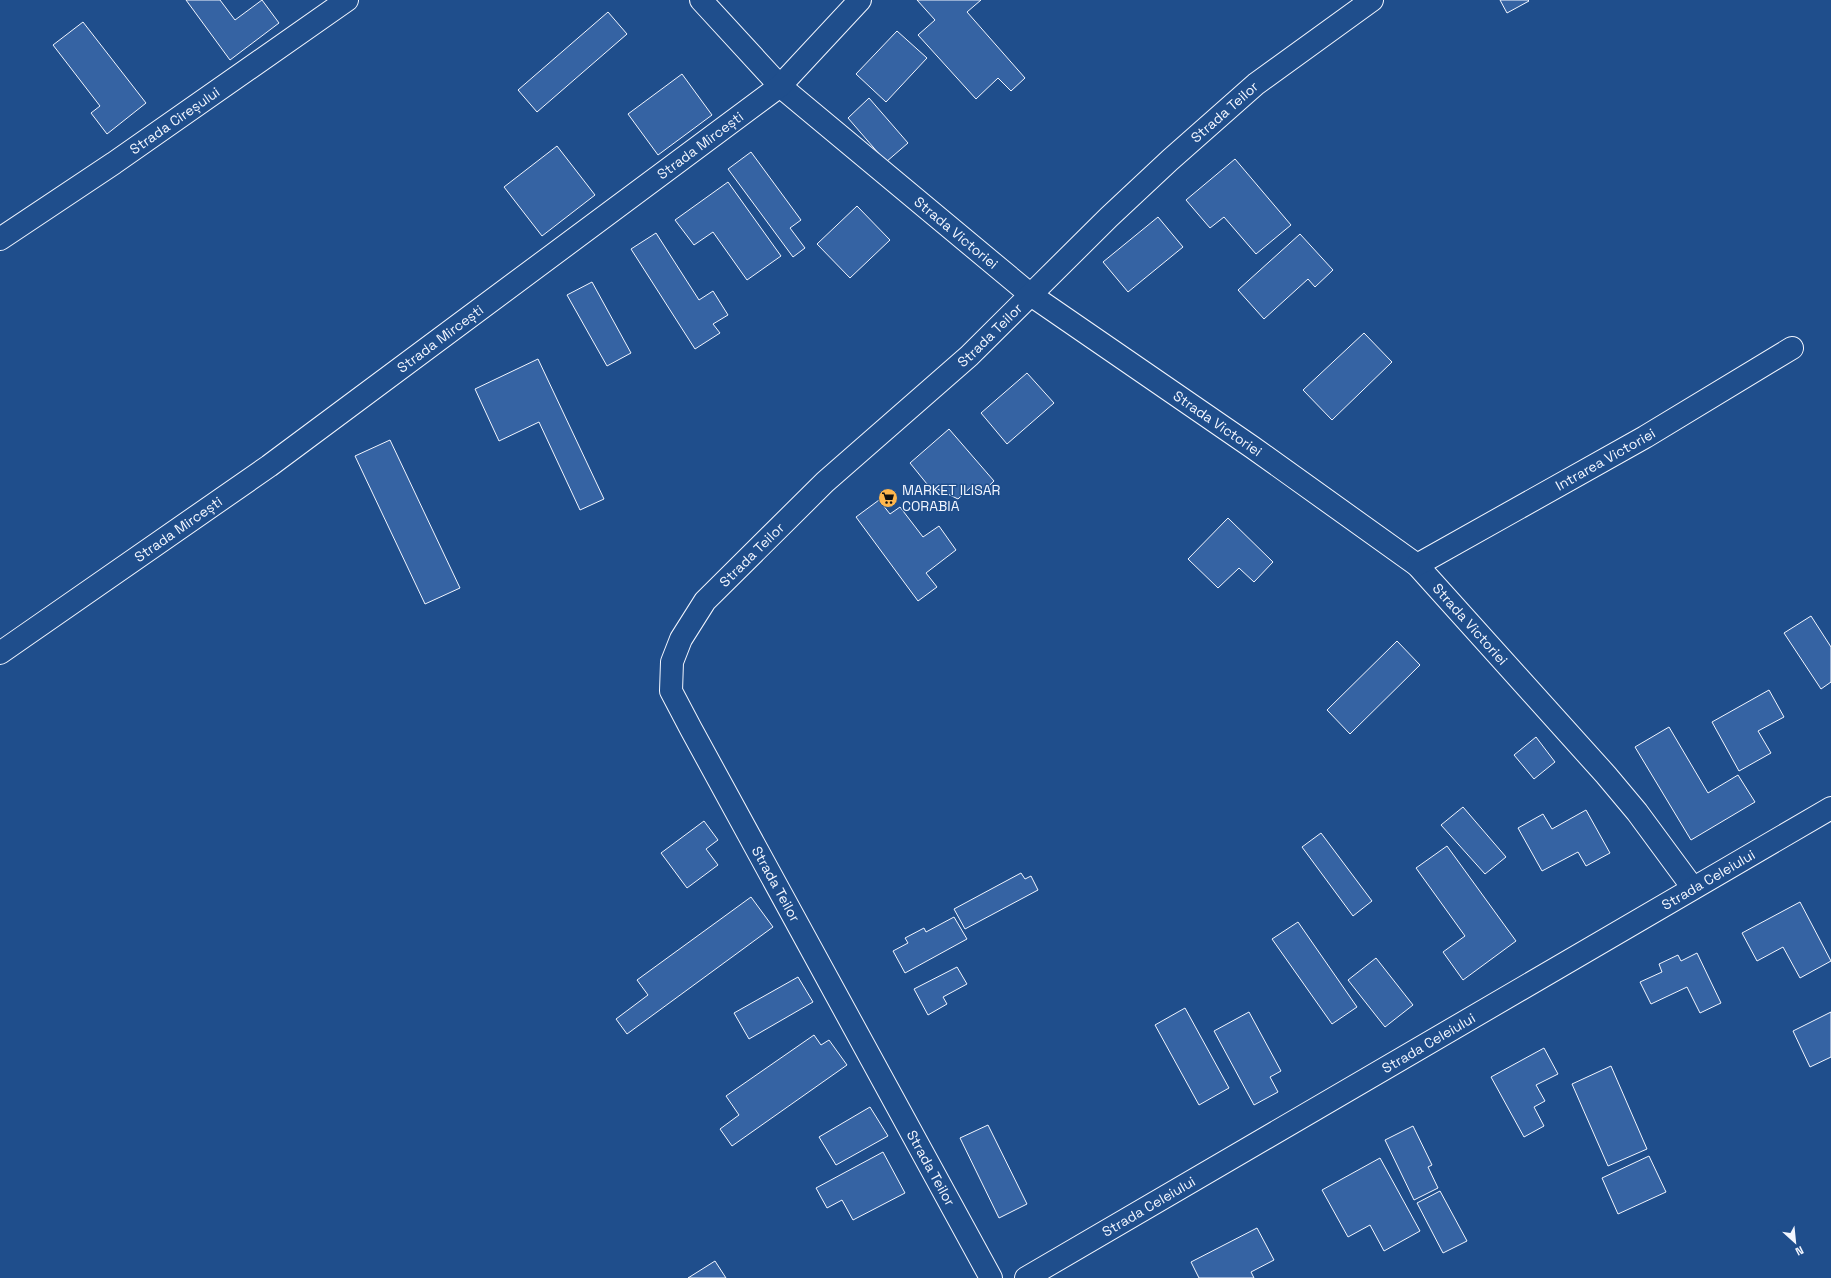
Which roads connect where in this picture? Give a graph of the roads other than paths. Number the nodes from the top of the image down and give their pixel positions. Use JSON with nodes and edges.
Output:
{"nodes":[{"id":1,"x":347,"y":0,"type":"edge"},
{"id":2,"x":701,"y":0,"type":"edge"},
{"id":3,"x":860,"y":0,"type":"edge"},
{"id":4,"x":1372,"y":0,"type":"edge"},
{"id":5,"x":780,"y":86,"type":"junction"},
{"id":6,"x":0,"y":240,"type":"edge"},
{"id":7,"x":1031,"y":295,"type":"junction"},
{"id":8,"x":1792,"y":348,"type":"dead end"},
{"id":9,"x":1417,"y":565,"type":"junction"},
{"id":10,"x":0,"y":653,"type":"edge"},
{"id":11,"x":1831,"y":808,"type":"edge"},
{"id":12,"x":1693,"y":888,"type":"junction"},
{"id":13,"x":991,"y":1278,"type":"edge"},
{"id":14,"x":1026,"y":1278,"type":"edge"}],
"edges":[{"from":1,"to":6,"type":"street","name":"Strada Cireșului"},
{"from":2,"to":5,"type":"street","name":"Strada Victoriei"},
{"from":3,"to":5,"type":"street","name":"Strada Mircești"},
{"from":4,"to":7,"type":"street","name":"Strada Teilor"},
{"from":5,"to":7,"type":"street","name":"Strada Victoriei"},
{"from":5,"to":10,"type":"street","name":"Strada Mircești"},
{"from":7,"to":9,"type":"street","name":"Strada Victoriei"},
{"from":7,"to":13,"type":"street","name":"Strada Teilor"},
{"from":8,"to":9,"type":"street","name":"Intrarea Victoriei"},
{"from":9,"to":12,"type":"street","name":"Strada Victoriei"},
{"from":11,"to":12,"type":"street","name":"Strada Celeiului"},
{"from":12,"to":14,"type":"street","name":"Strada Celeiului"}]}
